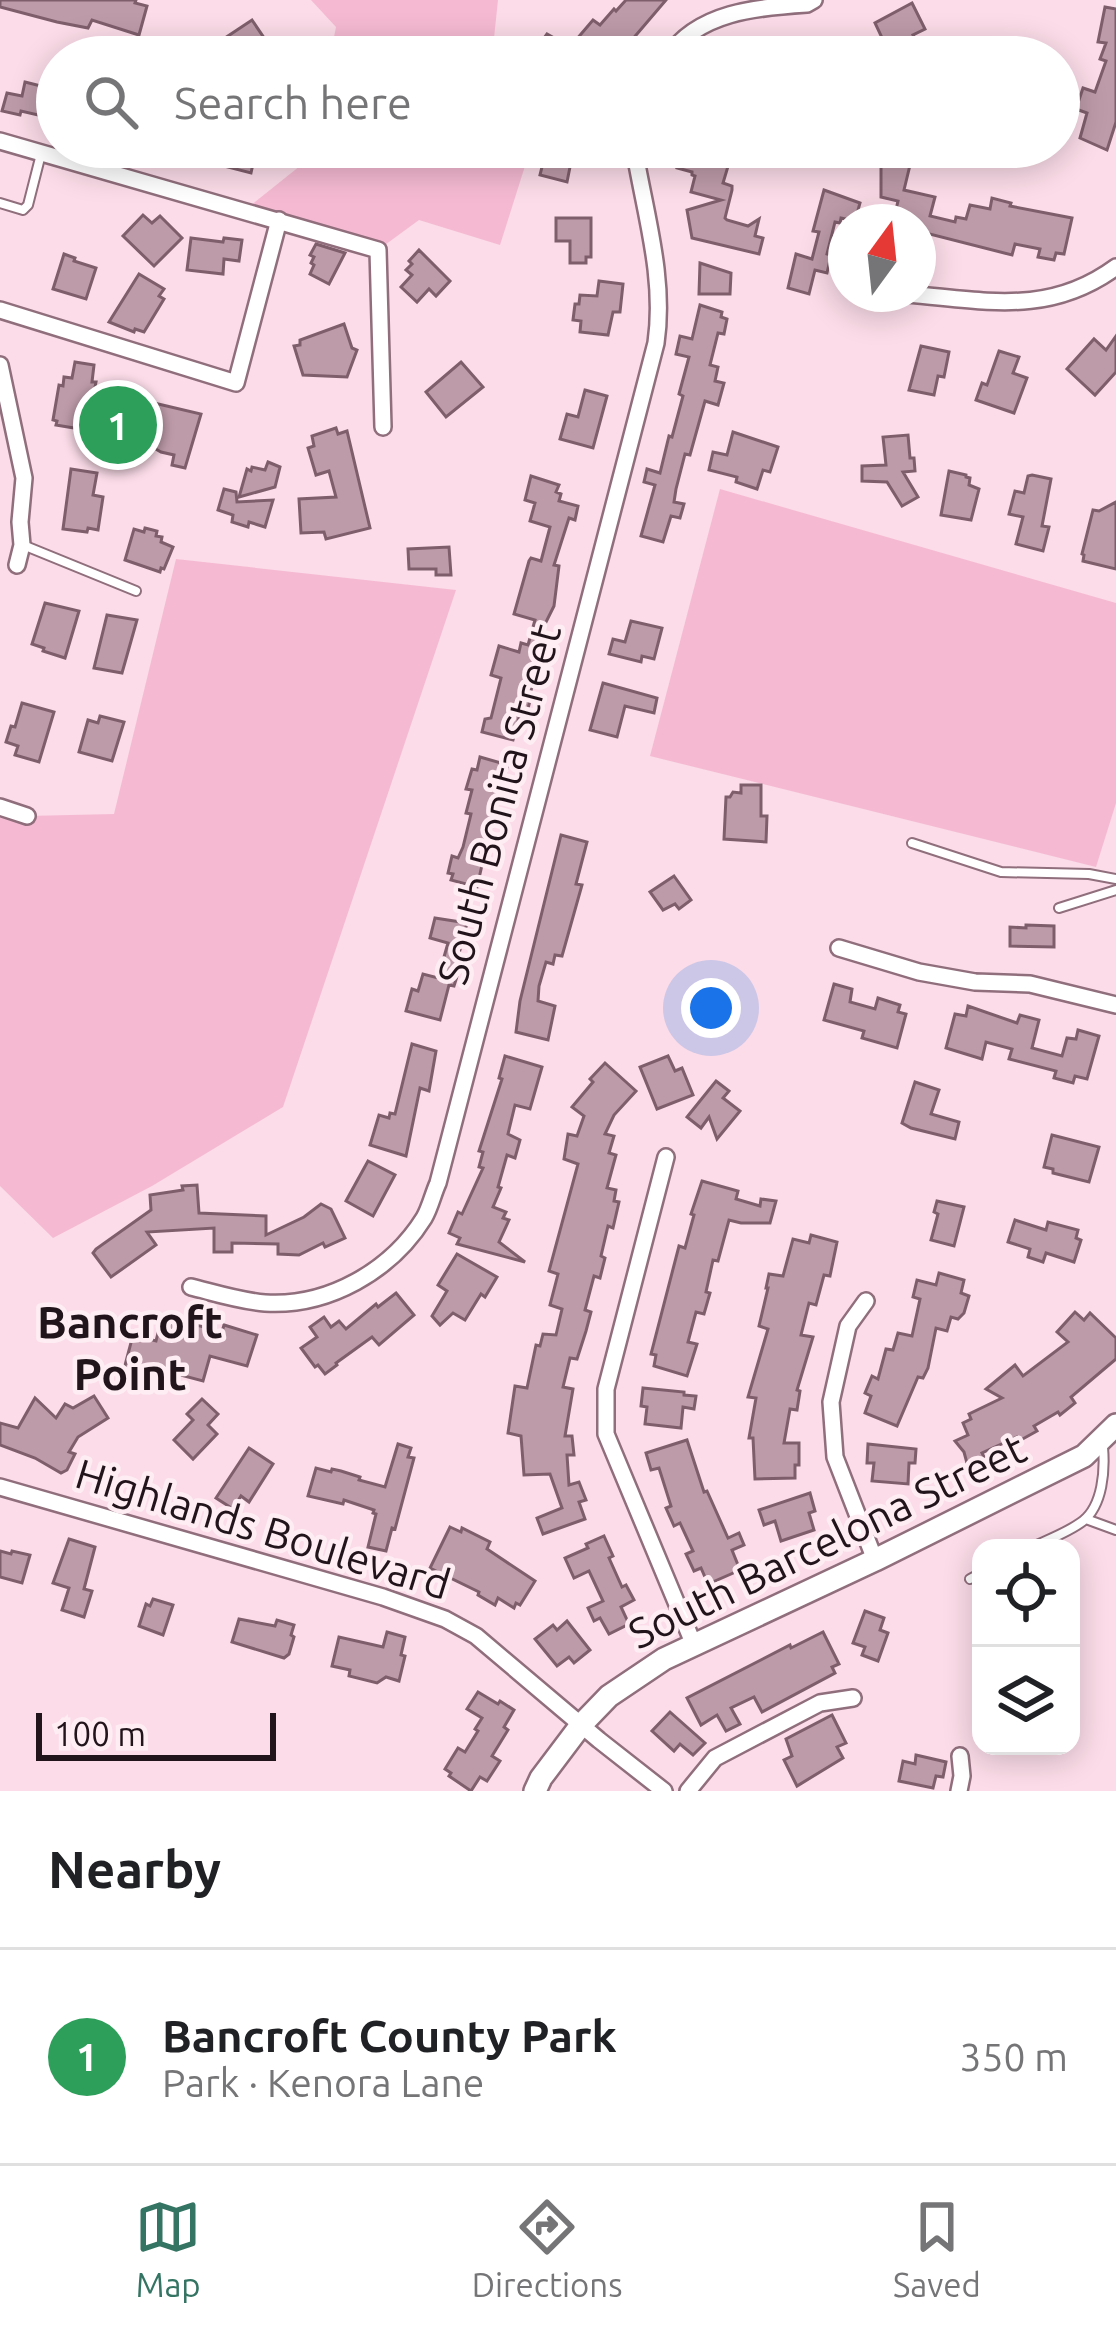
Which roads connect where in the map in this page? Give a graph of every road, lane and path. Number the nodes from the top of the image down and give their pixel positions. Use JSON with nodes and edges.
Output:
{"nodes":[{"id":1,"x":814,"y":0,"type":"edge"},
{"id":2,"x":688,"y":36,"type":"edge"},
{"id":3,"x":0,"y":141,"type":"edge"},
{"id":4,"x":36,"y":151,"type":"edge"},
{"id":5,"x":38,"y":168,"type":"edge"},
{"id":6,"x":95,"y":168,"type":"edge"},
{"id":7,"x":638,"y":168,"type":"edge"},
{"id":8,"x":0,"y":203,"type":"edge"},
{"id":9,"x":279,"y":220,"type":"junction"},
{"id":10,"x":1116,"y":266,"type":"edge"},
{"id":11,"x":936,"y":296,"type":"edge"},
{"id":12,"x":0,"y":310,"type":"edge"},
{"id":13,"x":0,"y":365,"type":"edge"},
{"id":14,"x":383,"y":427,"type":"dead end"},
{"id":15,"x":22,"y":545,"type":"junction"},
{"id":16,"x":16,"y":565,"type":"dead end"},
{"id":17,"x":136,"y":591,"type":"dead end"},
{"id":18,"x":0,"y":807,"type":"edge"},
{"id":19,"x":27,"y":816,"type":"dead end"},
{"id":20,"x":912,"y":843,"type":"dead end"},
{"id":21,"x":1116,"y":879,"type":"edge"},
{"id":22,"x":1116,"y":890,"type":"edge"},
{"id":23,"x":1059,"y":908,"type":"dead end"},
{"id":24,"x":839,"y":948,"type":"dead end"},
{"id":25,"x":1116,"y":1005,"type":"edge"},
{"id":26,"x":667,"y":1157,"type":"dead end"},
{"id":27,"x":191,"y":1288,"type":"dead end"},
{"id":28,"x":866,"y":1301,"type":"dead end"},
{"id":29,"x":1109,"y":1432,"type":"edge"},
{"id":30,"x":0,"y":1487,"type":"edge"},
{"id":31,"x":1086,"y":1519,"type":"junction"},
{"id":32,"x":1116,"y":1530,"type":"edge"},
{"id":33,"x":1047,"y":1539,"type":"edge"},
{"id":34,"x":875,"y":1560,"type":"junction"},
{"id":35,"x":694,"y":1646,"type":"junction"},
{"id":36,"x":853,"y":1698,"type":"dead end"},
{"id":37,"x":581,"y":1725,"type":"junction"},
{"id":38,"x":960,"y":1756,"type":"dead end"},
{"id":39,"x":536,"y":1791,"type":"edge"},
{"id":40,"x":664,"y":1791,"type":"edge"},
{"id":41,"x":688,"y":1791,"type":"edge"},
{"id":42,"x":959,"y":1791,"type":"edge"}],
"edges":[{"from":1,"to":2,"type":"street"},
{"from":3,"to":4,"type":"street"},
{"from":5,"to":8,"type":"lane"},
{"from":6,"to":9,"type":"street"},
{"from":7,"to":27,"type":"street","name":"South Bonita Street"},
{"from":9,"to":12,"type":"street"},
{"from":9,"to":14,"type":"street"},
{"from":10,"to":11,"type":"street"},
{"from":13,"to":15,"type":"street"},
{"from":15,"to":16,"type":"street"},
{"from":15,"to":17,"type":"lane"},
{"from":18,"to":19,"type":"street"},
{"from":20,"to":21,"type":"lane"},
{"from":22,"to":23,"type":"lane"},
{"from":24,"to":25,"type":"street"},
{"from":26,"to":35,"type":"street"},
{"from":28,"to":34,"type":"street"},
{"from":29,"to":31,"type":"lane"},
{"from":29,"to":34,"type":"main road","name":"South Barcelona Street"},
{"from":30,"to":37,"type":"street","name":"Highlands Boulevard"},
{"from":31,"to":32,"type":"lane"},
{"from":31,"to":33,"type":"lane"},
{"from":34,"to":35,"type":"main road","name":"South Barcelona Street"},
{"from":35,"to":37,"type":"main road","name":"South Barcelona Street"},
{"from":36,"to":41,"type":"street"},
{"from":37,"to":39,"type":"main road","name":"South Barcelona Street"},
{"from":37,"to":40,"type":"street","name":"Highlands Boulevard"},
{"from":38,"to":42,"type":"street"}]}
